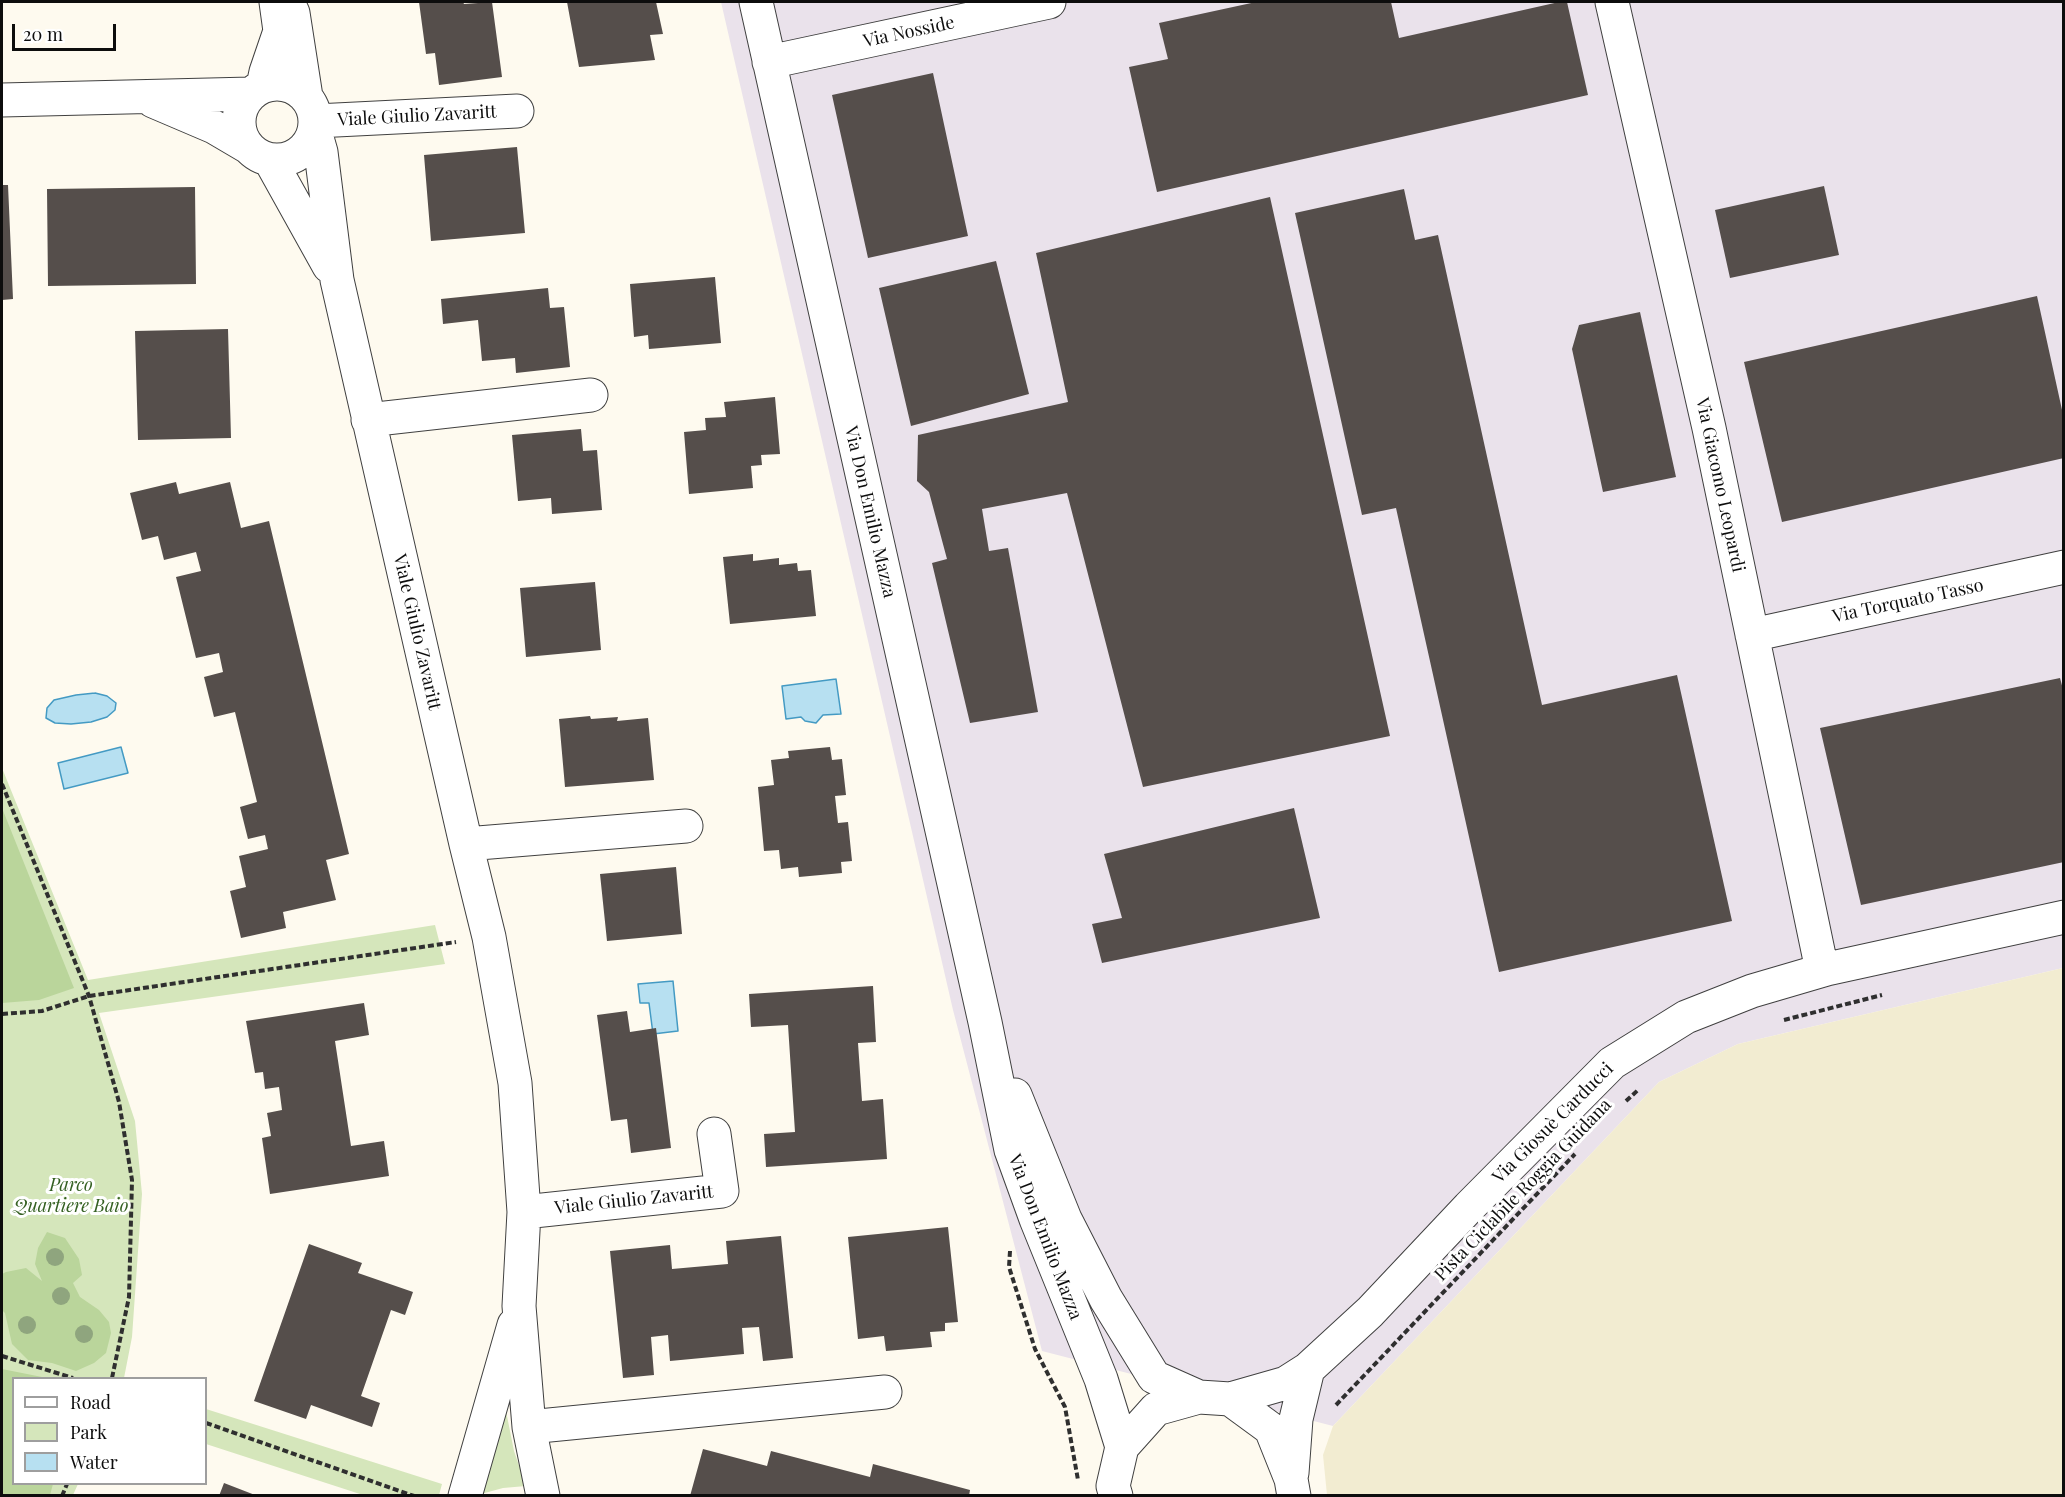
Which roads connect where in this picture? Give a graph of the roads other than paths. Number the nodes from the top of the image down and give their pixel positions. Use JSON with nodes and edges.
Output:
{"nodes":[{"id":1,"x":276,"y":2,"type":"edge"},
{"id":2,"x":288,"y":2,"type":"edge"},
{"id":3,"x":756,"y":2,"type":"edge"},
{"id":4,"x":1049,"y":2,"type":"edge"},
{"id":5,"x":1612,"y":2,"type":"edge"},
{"id":6,"x":769,"y":62,"type":"junction"},
{"id":7,"x":257,"y":90,"type":"junction"},
{"id":8,"x":140,"y":96,"type":"junction"},
{"id":9,"x":2,"y":100,"type":"edge"},
{"id":10,"x":517,"y":111,"type":"dead end"},
{"id":11,"x":312,"y":116,"type":"junction"},
{"id":12,"x":259,"y":153,"type":"junction"},
{"id":13,"x":337,"y":280,"type":"junction"},
{"id":14,"x":591,"y":395,"type":"dead end"},
{"id":15,"x":368,"y":420,"type":"junction"},
{"id":16,"x":2064,"y":567,"type":"edge"},
{"id":17,"x":1752,"y":635,"type":"junction"},
{"id":18,"x":686,"y":826,"type":"dead end"},
{"id":19,"x":466,"y":844,"type":"junction"},
{"id":20,"x":2064,"y":917,"type":"edge"},
{"id":21,"x":1822,"y":970,"type":"junction"},
{"id":22,"x":986,"y":1022,"type":"junction"},
{"id":23,"x":714,"y":1134,"type":"dead end"},
{"id":24,"x":524,"y":1212,"type":"junction"},
{"id":25,"x":519,"y":1306,"type":"junction"},
{"id":26,"x":1305,"y":1384,"type":"junction"},
{"id":27,"x":885,"y":1392,"type":"dead end"},
{"id":28,"x":1214,"y":1398,"type":"junction"},
{"id":29,"x":529,"y":1427,"type":"junction"},
{"id":30,"x":1122,"y":1447,"type":"junction"},
{"id":31,"x":1291,"y":1490,"type":"edge"},
{"id":32,"x":465,"y":1496,"type":"edge"},
{"id":33,"x":543,"y":1496,"type":"edge"},
{"id":34,"x":1116,"y":1496,"type":"edge"}],
"edges":[{"from":1,"to":7,"type":"street","name":"Viale Giulio Zavaritt"},
{"from":2,"to":11,"type":"street","name":"Viale Giulio Zavaritt"},
{"from":3,"to":6,"type":"street","name":"Via Don Emilio Mazza"},
{"from":4,"to":6,"type":"street","name":"Via Nosside"},
{"from":5,"to":17,"type":"street","name":"Via Giacomo Leopardi"},
{"from":6,"to":22,"type":"street","name":"Via Don Emilio Mazza"},
{"from":7,"to":8,"type":"street","name":"Viale Giulio Zavaritt"},
{"from":7,"to":11,"type":"street","name":"Viale Giulio Zavaritt"},
{"from":7,"to":12,"type":"street","name":"Viale Giulio Zavaritt"},
{"from":8,"to":9,"type":"street","name":"Viale Giulio Zavaritt"},
{"from":8,"to":12,"type":"street","name":"Viale Giulio Zavaritt"},
{"from":10,"to":11,"type":"street","name":"Viale Giulio Zavaritt"},
{"from":11,"to":12,"type":"street","name":"Viale Giulio Zavaritt"},
{"from":11,"to":13,"type":"street","name":"Viale Giulio Zavaritt"},
{"from":12,"to":13,"type":"street","name":"Viale Giulio Zavaritt"},
{"from":13,"to":15,"type":"street","name":"Viale Giulio Zavaritt"},
{"from":14,"to":15,"type":"street"},
{"from":15,"to":19,"type":"street","name":"Viale Giulio Zavaritt"},
{"from":16,"to":17,"type":"street","name":"Via Torquato Tasso"},
{"from":17,"to":21,"type":"street","name":"Via Giacomo Leopardi"},
{"from":18,"to":19,"type":"street"},
{"from":19,"to":24,"type":"street","name":"Viale Giulio Zavaritt"},
{"from":20,"to":21,"type":"street","name":"Via Giosuè Carducci"},
{"from":21,"to":26,"type":"street","name":"Via Giosuè Carducci"},
{"from":22,"to":28,"type":"street","name":"Via Don Emilio Mazza"},
{"from":22,"to":30,"type":"street","name":"Via Don Emilio Mazza"},
{"from":23,"to":24,"type":"street","name":"Viale Giulio Zavaritt"},
{"from":24,"to":25,"type":"street","name":"Viale Giulio Zavaritt"},
{"from":25,"to":29,"type":"street","name":"Viale Giulio Zavaritt"},
{"from":25,"to":32,"type":"street","name":"Viale Giulio Zavaritt"},
{"from":26,"to":28,"type":"street","name":"Via Giosuè Carducci"},
{"from":26,"to":31,"type":"street"},
{"from":27,"to":29,"type":"street"},
{"from":28,"to":30,"type":"street"},
{"from":28,"to":31,"type":"street","name":"Via Don Emilio Mazza"},
{"from":29,"to":33,"type":"street","name":"Viale Giulio Zavaritt"},
{"from":30,"to":34,"type":"street"}]}
